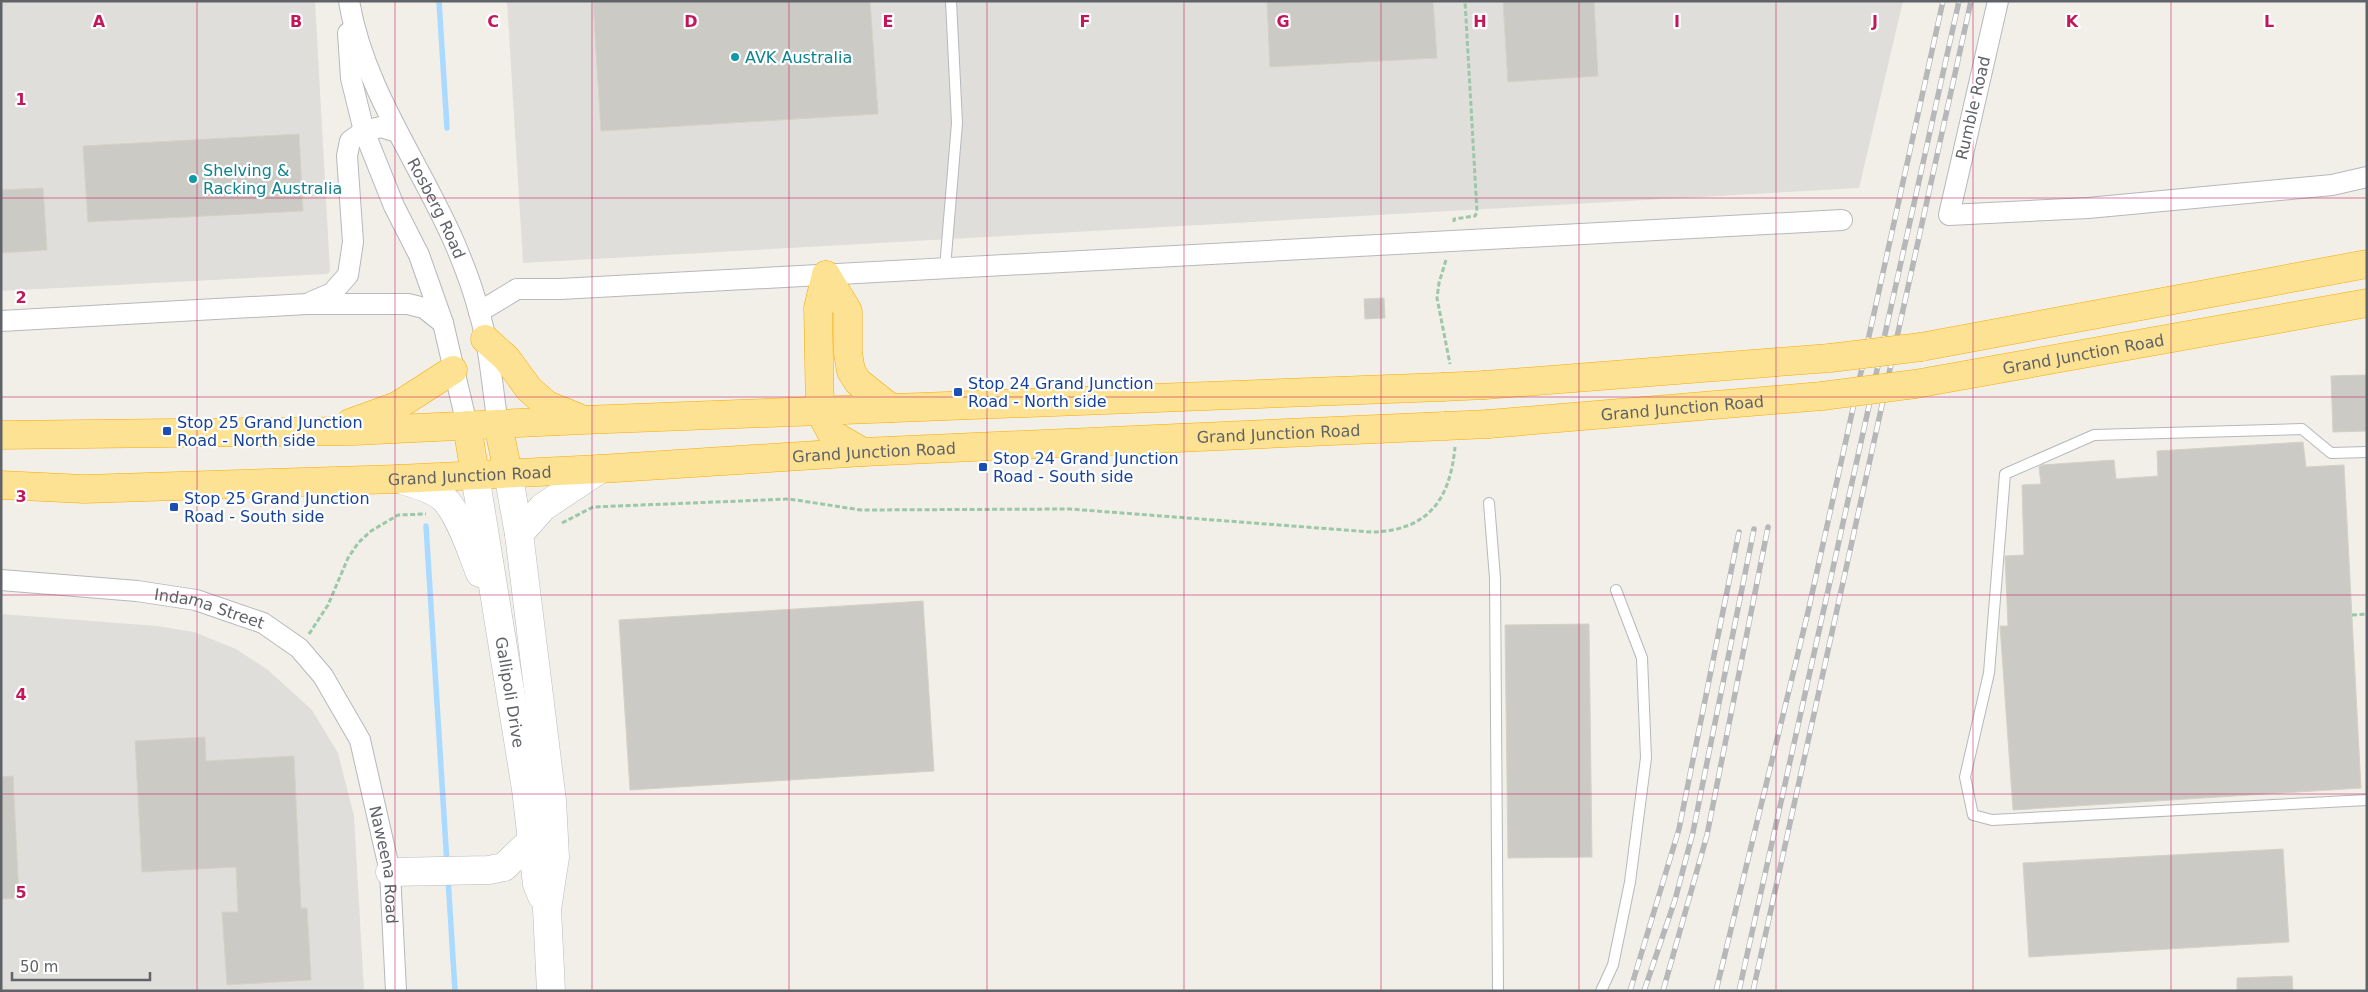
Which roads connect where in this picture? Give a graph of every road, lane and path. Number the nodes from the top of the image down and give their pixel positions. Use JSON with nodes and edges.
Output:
{"nodes":[{"id":1,"x":347,"y":1,"type":"edge"},
{"id":2,"x":950,"y":1,"type":"edge"},
{"id":3,"x":1465,"y":1,"type":"edge"},
{"id":4,"x":1998,"y":1,"type":"edge"},
{"id":5,"x":364,"y":131,"type":"junction"},
{"id":6,"x":397,"y":132,"type":"junction"},
{"id":7,"x":2367,"y":177,"type":"edge"},
{"id":8,"x":1842,"y":220,"type":"dead end"},
{"id":9,"x":1450,"y":241,"type":"junction"},
{"id":10,"x":2367,"y":264,"type":"edge"},
{"id":11,"x":945,"y":268,"type":"junction"},
{"id":12,"x":826,"y":275,"type":"junction"},
{"id":13,"x":2367,"y":303,"type":"edge"},
{"id":14,"x":307,"y":304,"type":"junction"},
{"id":15,"x":479,"y":312,"type":"junction"},
{"id":16,"x":1,"y":321,"type":"edge"},
{"id":17,"x":443,"y":323,"type":"junction"},
{"id":18,"x":485,"y":339,"type":"junction"},
{"id":19,"x":1450,"y":358,"type":"dead end"},
{"id":20,"x":453,"y":370,"type":"junction"},
{"id":21,"x":891,"y":408,"type":"junction"},
{"id":22,"x":820,"y":412,"type":"junction"},
{"id":23,"x":583,"y":420,"type":"junction"},
{"id":24,"x":498,"y":424,"type":"junction"},
{"id":25,"x":467,"y":426,"type":"junction"},
{"id":26,"x":326,"y":432,"type":"junction"},
{"id":27,"x":1,"y":435,"type":"edge"},
{"id":28,"x":1450,"y":437,"type":"junction"},
{"id":29,"x":863,"y":452,"type":"junction"},
{"id":30,"x":2367,"y":452,"type":"edge"},
{"id":31,"x":600,"y":469,"type":"junction"},
{"id":32,"x":508,"y":473,"type":"junction"},
{"id":33,"x":475,"y":475,"type":"junction"},
{"id":34,"x":398,"y":479,"type":"junction"},
{"id":35,"x":1,"y":485,"type":"edge"},
{"id":36,"x":788,"y":499,"type":"dead end"},
{"id":37,"x":1489,"y":503,"type":"dead end"},
{"id":38,"x":519,"y":534,"type":"junction"},
{"id":39,"x":1,"y":580,"type":"edge"},
{"id":40,"x":1616,"y":590,"type":"dead end"},
{"id":41,"x":2367,"y":614,"type":"edge"},
{"id":42,"x":2352,"y":615,"type":"dead end"},
{"id":43,"x":501,"y":628,"type":"junction"},
{"id":44,"x":360,"y":740,"type":"joint"},
{"id":45,"x":2367,"y":800,"type":"edge"},
{"id":46,"x":532,"y":840,"type":"junction"},
{"id":47,"x":390,"y":872,"type":"junction"},
{"id":48,"x":547,"y":909,"type":"junction"},
{"id":49,"x":396,"y":991,"type":"edge"},
{"id":50,"x":551,"y":991,"type":"edge"},
{"id":51,"x":1498,"y":991,"type":"edge"},
{"id":52,"x":1601,"y":991,"type":"edge"}],
"edges":[{"from":1,"to":5,"type":"street","name":"Rosberg Road"},
{"from":1,"to":6,"type":"street","name":"Rosberg Road"},
{"from":2,"to":11,"type":"lane"},
{"from":3,"to":9,"type":"path"},
{"from":4,"to":7,"type":"street","name":"Rumble Road"},
{"from":5,"to":6,"type":"street"},
{"from":5,"to":14,"type":"street"},
{"from":5,"to":17,"type":"street","name":"Rosberg Road"},
{"from":6,"to":15,"type":"street","name":"Rosberg Road"},
{"from":8,"to":9,"type":"street"},
{"from":9,"to":11,"type":"street"},
{"from":9,"to":19,"type":"path"},
{"from":10,"to":21,"type":"highway","bridge":true},
{"from":11,"to":12,"type":"street"},
{"from":12,"to":15,"type":"street"},
{"from":12,"to":21,"type":"highway"},
{"from":12,"to":22,"type":"highway"},
{"from":13,"to":28,"type":"highway","name":"Grand Junction Road","bridge":true},
{"from":14,"to":16,"type":"street"},
{"from":14,"to":17,"type":"street"},
{"from":15,"to":18,"type":"street","name":"Rosberg Road"},
{"from":17,"to":20,"type":"street","name":"Rosberg Road"},
{"from":18,"to":23,"type":"highway"},
{"from":18,"to":24,"type":"street","name":"Rosberg Road"},
{"from":20,"to":25,"type":"street","name":"Rosberg Road"},
{"from":20,"to":26,"type":"highway"},
{"from":21,"to":22,"type":"highway"},
{"from":22,"to":23,"type":"highway"},
{"from":22,"to":29,"type":"highway"},
{"from":23,"to":24,"type":"highway"},
{"from":24,"to":25,"type":"highway"},
{"from":24,"to":32,"type":"highway"},
{"from":25,"to":26,"type":"highway"},
{"from":25,"to":33,"type":"highway"},
{"from":26,"to":27,"type":"highway"},
{"from":28,"to":29,"type":"highway","name":"Grand Junction Road"},
{"from":28,"to":36,"type":"path"},
{"from":29,"to":31,"type":"highway","name":"Grand Junction Road"},
{"from":30,"to":45,"type":"lane"},
{"from":31,"to":32,"type":"highway","name":"Grand Junction Road"},
{"from":31,"to":38,"type":"street"},
{"from":32,"to":33,"type":"highway","name":"Grand Junction Road"},
{"from":32,"to":38,"type":"street","name":"Gallipoli Drive"},
{"from":33,"to":34,"type":"highway","name":"Grand Junction Road"},
{"from":33,"to":43,"type":"street","name":"Gallipoli Drive"},
{"from":34,"to":35,"type":"highway","name":"Grand Junction Road"},
{"from":34,"to":43,"type":"street"},
{"from":37,"to":51,"type":"lane"},
{"from":38,"to":48,"type":"street","name":"Gallipoli Drive"},
{"from":39,"to":44,"type":"street","name":"Indama Street"},
{"from":40,"to":52,"type":"lane"},
{"from":41,"to":42,"type":"path"},
{"from":43,"to":46,"type":"street","name":"Gallipoli Drive"},
{"from":44,"to":47,"type":"street","name":"Naweena Road"},
{"from":46,"to":47,"type":"street"},
{"from":46,"to":48,"type":"street","name":"Gallipoli Drive"},
{"from":47,"to":49,"type":"street","name":"Naweena Road"},
{"from":48,"to":50,"type":"street","name":"Gallipoli Drive"}]}
